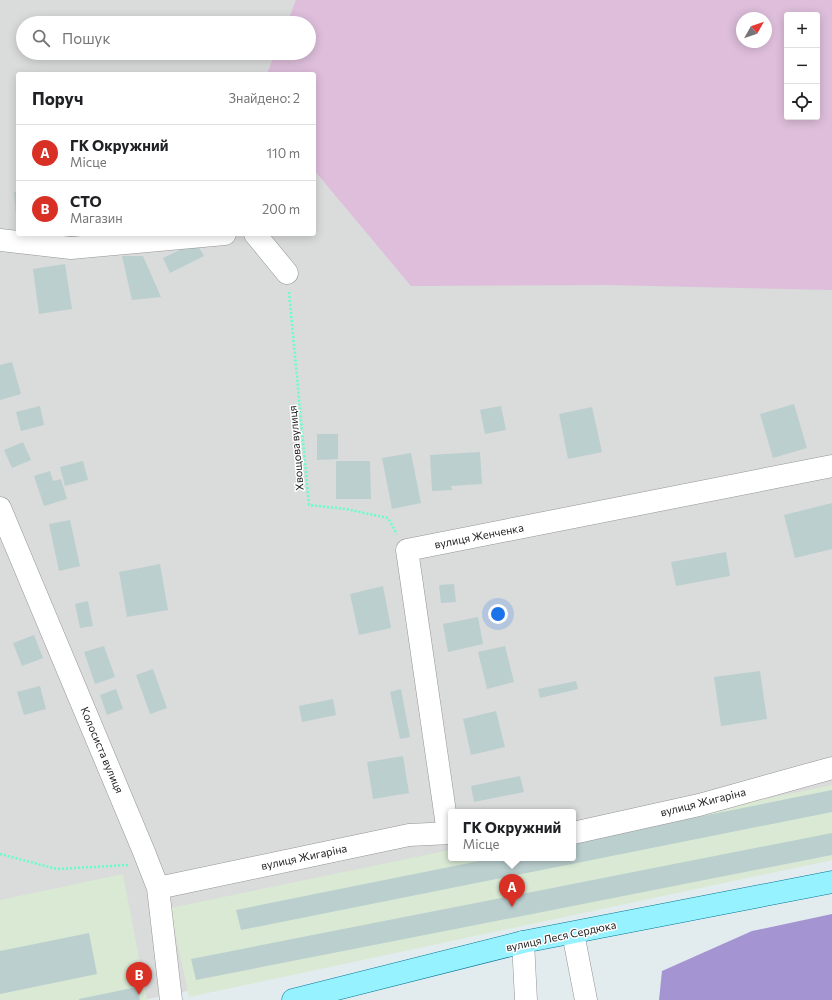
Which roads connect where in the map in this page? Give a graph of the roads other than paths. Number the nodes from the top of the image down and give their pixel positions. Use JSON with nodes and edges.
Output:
{"nodes":[{"id":1,"x":203,"y":236,"type":"edge"},
{"id":2,"x":257,"y":236,"type":"edge"},
{"id":3,"x":0,"y":240,"type":"edge"},
{"id":4,"x":287,"y":273,"type":"road end"},
{"id":5,"x":832,"y":466,"type":"edge"},
{"id":6,"x":0,"y":508,"type":"edge"},
{"id":7,"x":832,"y":768,"type":"edge"},
{"id":8,"x":448,"y":820,"type":"edge"},
{"id":9,"x":576,"y":832,"type":"edge"},
{"id":10,"x":448,"y":833,"type":"edge"},
{"id":11,"x":832,"y":882,"type":"edge"},
{"id":12,"x":158,"y":888,"type":"junction"},
{"id":13,"x":573,"y":933,"type":"junction"},
{"id":14,"x":523,"y":942,"type":"junction"},
{"id":15,"x":171,"y":1000,"type":"edge"},
{"id":16,"x":293,"y":1000,"type":"edge"},
{"id":17,"x":526,"y":1000,"type":"edge"},
{"id":18,"x":586,"y":1000,"type":"edge"}],
"edges":[{"from":1,"to":3,"type":"street"},
{"from":2,"to":4,"type":"street"},
{"from":5,"to":8,"type":"street","name":"вулиця Женченка"},
{"from":6,"to":12,"type":"street","name":"Колосиста вулиця"},
{"from":7,"to":9,"type":"street","name":"вулиця Жигаріна"},
{"from":10,"to":12,"type":"street","name":"вулиця Жигаріна"},
{"from":11,"to":13,"type":"main road","name":"вулиця Леся Сердюка"},
{"from":12,"to":15,"type":"street","name":"Колосиста вулиця"},
{"from":13,"to":14,"type":"main road","name":"вулиця Леся Сердюка"},
{"from":13,"to":18,"type":"street"},
{"from":14,"to":16,"type":"main road","name":"вулиця Леся Сердюка"},
{"from":14,"to":17,"type":"street"}]}
